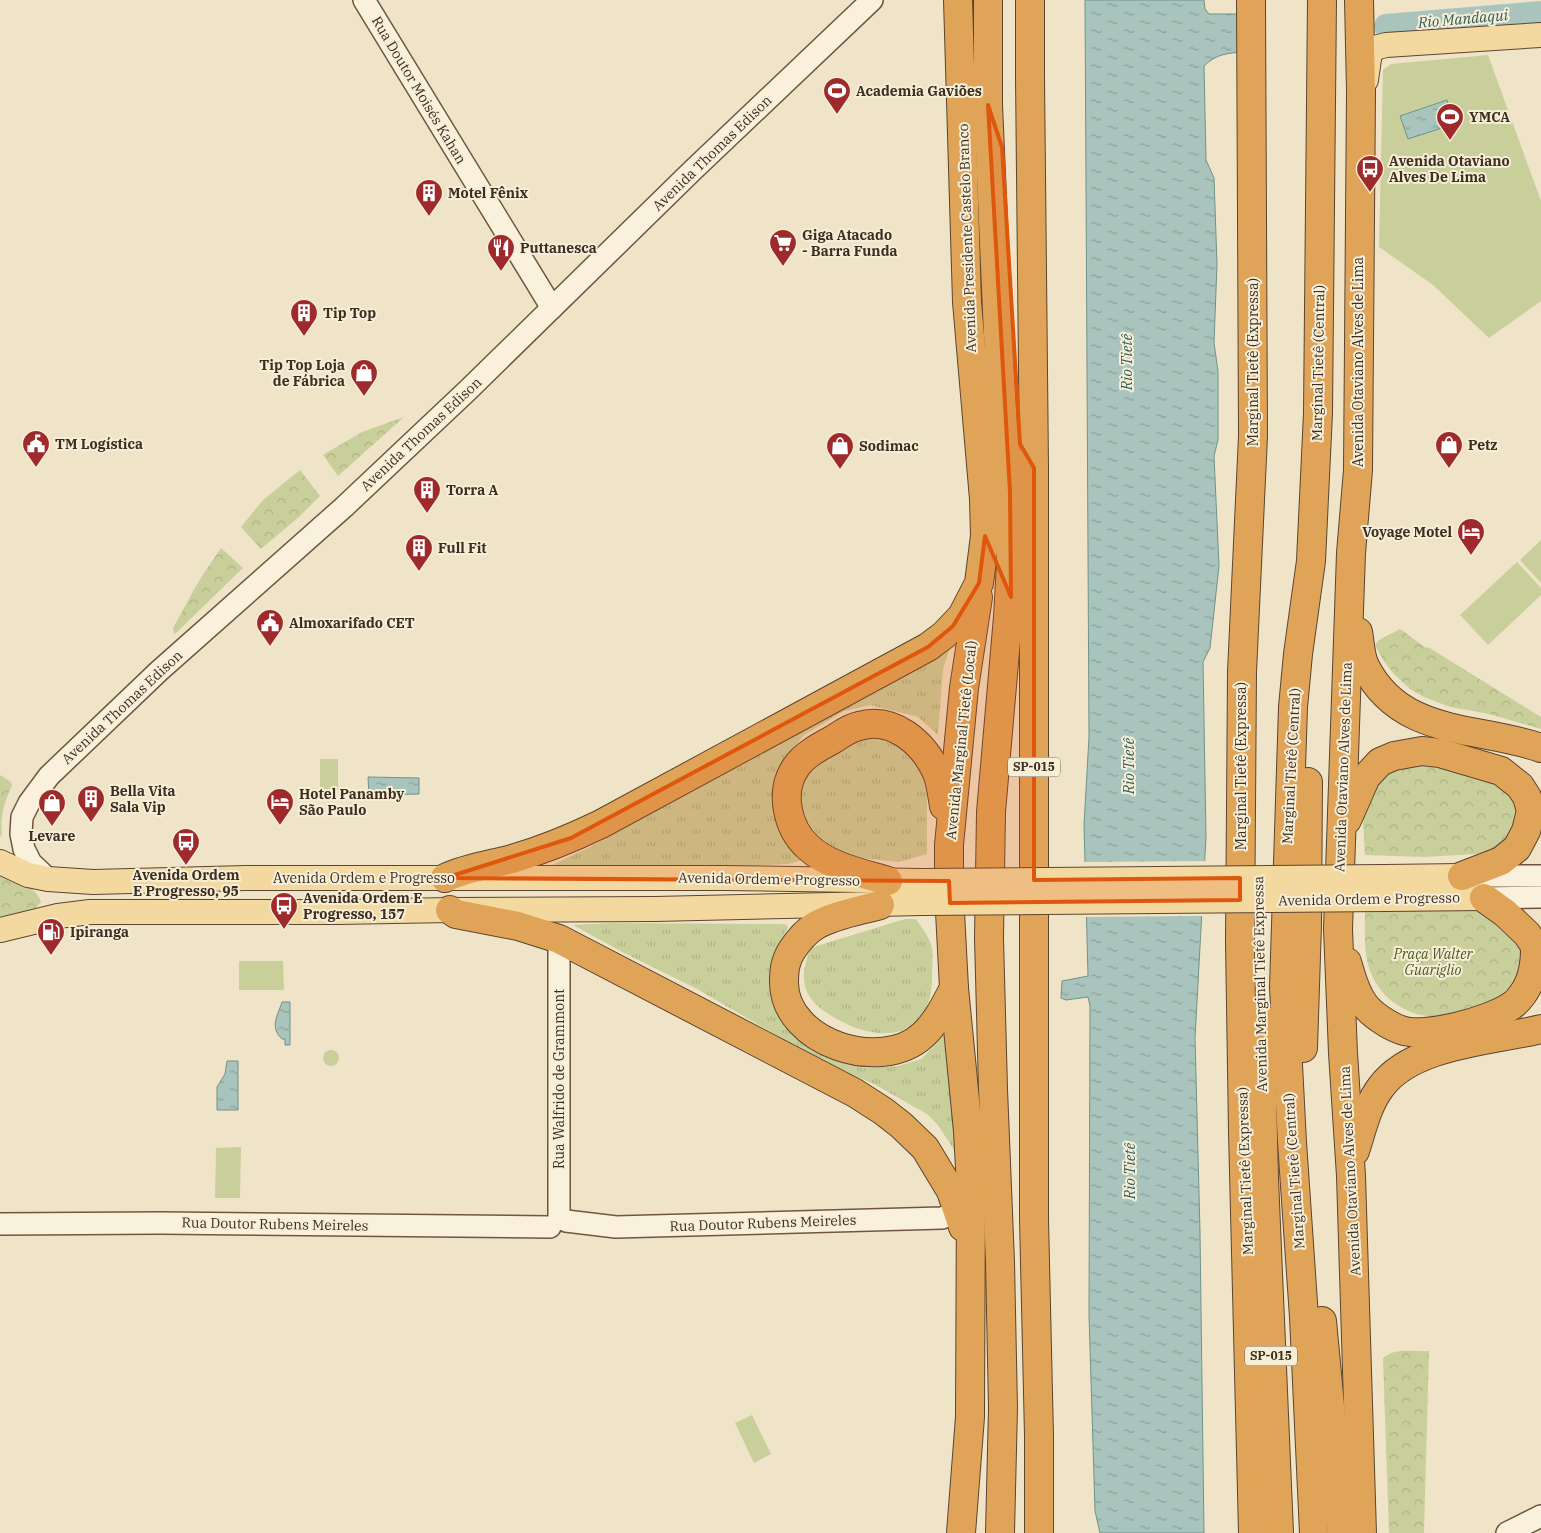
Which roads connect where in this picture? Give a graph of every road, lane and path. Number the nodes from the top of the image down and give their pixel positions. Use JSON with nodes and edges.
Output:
{"nodes":[{"id":1,"x":364,"y":0,"type":"edge"},
{"id":2,"x":872,"y":0,"type":"edge"},
{"id":3,"x":958,"y":0,"type":"edge"},
{"id":4,"x":988,"y":0,"type":"edge"},
{"id":5,"x":1030,"y":0,"type":"edge"},
{"id":6,"x":1252,"y":0,"type":"edge"},
{"id":7,"x":1322,"y":0,"type":"edge"},
{"id":8,"x":1359,"y":0,"type":"edge"},
{"id":9,"x":1541,"y":35,"type":"edge"},
{"id":10,"x":1361,"y":91,"type":"junction"},
{"id":11,"x":988,"y":106,"type":"junction"},
{"id":12,"x":552,"y":308,"type":"junction"},
{"id":13,"x":1254,"y":436,"type":"junction"},
{"id":14,"x":1034,"y":468,"type":"junction"},
{"id":15,"x":985,"y":536,"type":"junction"},
{"id":16,"x":1350,"y":553,"type":"junction"},
{"id":17,"x":1311,"y":561,"type":"junction"},
{"id":18,"x":979,"y":584,"type":"junction"},
{"id":19,"x":1541,"y":748,"type":"edge"},
{"id":20,"x":991,"y":812,"type":"junction"},
{"id":21,"x":1340,"y":840,"type":"junction"},
{"id":22,"x":949,"y":845,"type":"junction"},
{"id":23,"x":0,"y":862,"type":"edge"},
{"id":24,"x":1462,"y":876,"type":"junction"},
{"id":25,"x":1541,"y":876,"type":"edge"},
{"id":26,"x":445,"y":878,"type":"junction"},
{"id":27,"x":48,"y":879,"type":"junction"},
{"id":28,"x":1385,"y":888,"type":"junction"},
{"id":29,"x":884,"y":893,"type":"junction"},
{"id":30,"x":1541,"y":897,"type":"edge"},
{"id":31,"x":1484,"y":898,"type":"junction"},
{"id":32,"x":450,"y":910,"type":"junction"},
{"id":33,"x":1338,"y":929,"type":"junction"},
{"id":34,"x":0,"y":930,"type":"edge"},
{"id":35,"x":559,"y":939,"type":"junction"},
{"id":36,"x":1538,"y":952,"type":"edge"},
{"id":37,"x":954,"y":988,"type":"junction"},
{"id":38,"x":1541,"y":1029,"type":"edge"},
{"id":39,"x":1351,"y":1176,"type":"junction"},
{"id":40,"x":1264,"y":1178,"type":"junction"},
{"id":41,"x":958,"y":1209,"type":"junction"},
{"id":42,"x":558,"y":1222,"type":"junction"},
{"id":43,"x":0,"y":1224,"type":"edge"},
{"id":44,"x":970,"y":1255,"type":"junction"},
{"id":45,"x":1541,"y":1516,"type":"edge"},
{"id":46,"x":961,"y":1533,"type":"edge"},
{"id":47,"x":1000,"y":1533,"type":"edge"},
{"id":48,"x":1039,"y":1533,"type":"edge"},
{"id":49,"x":1253,"y":1533,"type":"edge"},
{"id":50,"x":1279,"y":1533,"type":"edge"},
{"id":51,"x":1298,"y":1533,"type":"edge"},
{"id":52,"x":1314,"y":1533,"type":"edge"},
{"id":53,"x":1342,"y":1533,"type":"edge"},
{"id":54,"x":1362,"y":1533,"type":"edge"},
{"id":55,"x":1507,"y":1533,"type":"edge"}],
"edges":[{"from":1,"to":12,"type":"street","name":"Rua Doutor Moisés Kahan"},
{"from":2,"to":12,"type":"street","name":"Avenida Thomas Edison"},
{"from":3,"to":15,"type":"highway","name":"Avenida Presidente Castelo Branco"},
{"from":4,"to":11,"type":"highway"},
{"from":5,"to":14,"type":"highway","number":"SP-015"},
{"from":6,"to":13,"type":"highway","name":"Marginal Tietê (Expressa)","number":"SP-015"},
{"from":7,"to":17,"type":"highway","name":"Marginal Tietê (Central)"},
{"from":8,"to":10,"type":"highway","name":"Avenida Otaviano Alves de Lima"},
{"from":9,"to":10,"type":"main road"},
{"from":10,"to":16,"type":"highway","name":"Avenida Otaviano Alves de Lima"},
{"from":11,"to":14,"type":"highway"},
{"from":11,"to":20,"type":"highway"},
{"from":12,"to":27,"type":"street","name":"Avenida Thomas Edison"},
{"from":13,"to":40,"type":"highway","name":"Avenida Marginal Tietê Expressa","number":"SP-015"},
{"from":13,"to":49,"type":"highway","name":"Marginal Tietê (Expressa)","number":"SP-015"},
{"from":14,"to":48,"type":"highway","number":"SP-015"},
{"from":15,"to":18,"type":"highway","name":"Avenida Marginal Tietê (Local)"},
{"from":15,"to":20,"type":"highway"},
{"from":16,"to":19,"type":"highway"},
{"from":16,"to":21,"type":"highway","name":"Avenida Otaviano Alves de Lima"},
{"from":17,"to":52,"type":"highway","name":"Marginal Tietê (Central)"},
{"from":17,"to":53,"type":"highway"},
{"from":18,"to":22,"type":"highway","name":"Avenida Marginal Tietê (Local)"},
{"from":18,"to":26,"type":"highway"},
{"from":20,"to":47,"type":"highway"},
{"from":21,"to":24,"type":"highway"},
{"from":21,"to":33,"type":"highway","name":"Avenida Otaviano Alves de Lima"},
{"from":22,"to":29,"type":"highway"},
{"from":22,"to":37,"type":"highway","name":"Avenida Marginal Tietê (Local)"},
{"from":23,"to":27,"type":"main road","name":"Avenida Ordem e Progresso"},
{"from":24,"to":25,"type":"street","name":"Avenida Ordem e Progresso"},
{"from":24,"to":28,"type":"main road","name":"Avenida Ordem e Progresso"},
{"from":26,"to":27,"type":"main road","name":"Avenida Ordem e Progresso"},
{"from":26,"to":29,"type":"main road","name":"Avenida Ordem e Progresso"},
{"from":28,"to":29,"type":"main road","name":"Avenida Ordem e Progresso","bridge":true},
{"from":28,"to":31,"type":"main road","name":"Avenida Ordem e Progresso"},
{"from":29,"to":32,"type":"main road","name":"Avenida Ordem e Progresso"},
{"from":29,"to":37,"type":"highway"},
{"from":30,"to":31,"type":"street","name":"Avenida Ordem e Progresso"},
{"from":31,"to":36,"type":"highway"},
{"from":32,"to":34,"type":"main road","name":"Avenida Ordem e Progresso"},
{"from":32,"to":35,"type":"highway"},
{"from":33,"to":36,"type":"highway"},
{"from":33,"to":39,"type":"highway","name":"Avenida Otaviano Alves de Lima"},
{"from":35,"to":41,"type":"highway"},
{"from":35,"to":42,"type":"street","name":"Rua Walfrido de Grammont"},
{"from":37,"to":44,"type":"highway","name":"Avenida Marginal Tietê (Local)"},
{"from":38,"to":39,"type":"highway"},
{"from":39,"to":54,"type":"highway","name":"Avenida Otaviano Alves de Lima"},
{"from":40,"to":50,"type":"highway","name":"Avenida Marginal Tietê Expressa","number":"SP-015"},
{"from":40,"to":51,"type":"highway"},
{"from":41,"to":42,"type":"street","name":"Rua Doutor Rubens Meireles"},
{"from":41,"to":44,"type":"highway"},
{"from":42,"to":43,"type":"street","name":"Rua Doutor Rubens Meireles"},
{"from":44,"to":46,"type":"highway"},
{"from":45,"to":55,"type":"street"}]}
